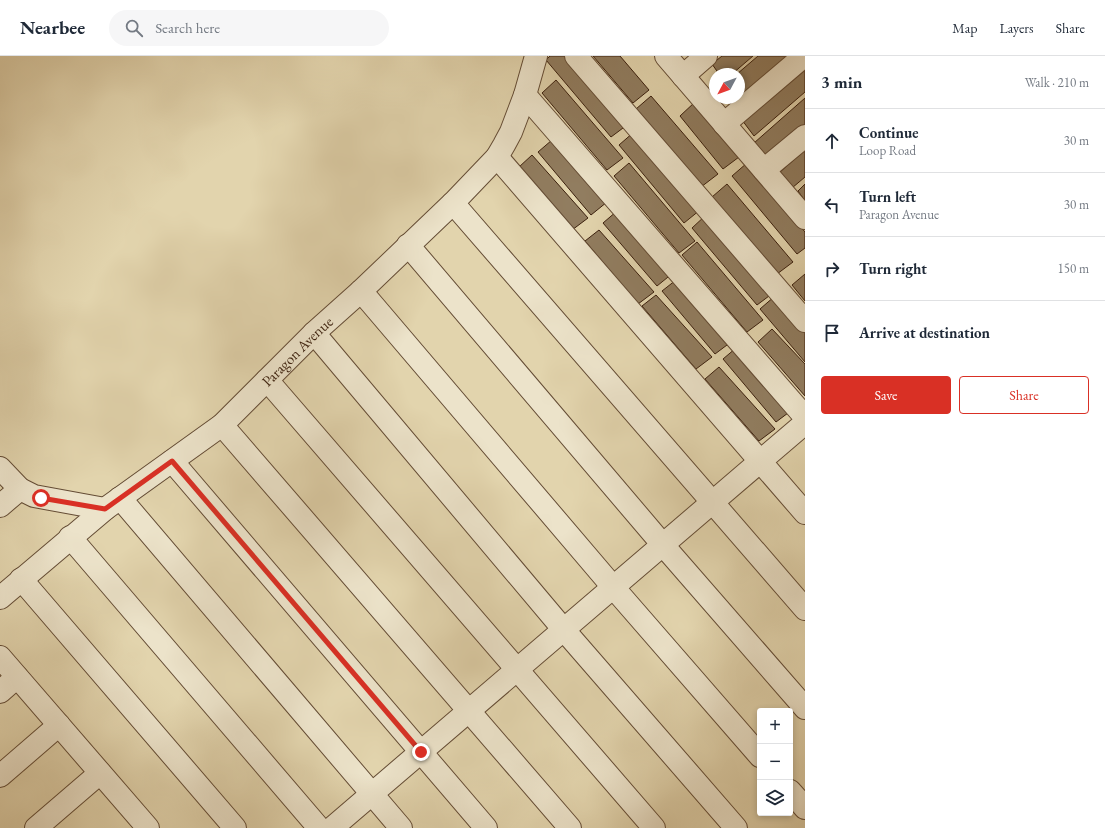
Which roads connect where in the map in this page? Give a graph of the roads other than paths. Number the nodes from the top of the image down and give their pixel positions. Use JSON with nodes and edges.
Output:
{"nodes":[{"id":1,"x":536,"y":56,"type":"edge"},
{"id":2,"x":576,"y":56,"type":"edge"},
{"id":3,"x":666,"y":56,"type":"edge"},
{"id":4,"x":706,"y":56,"type":"edge"},
{"id":5,"x":804,"y":56,"type":"edge"},
{"id":6,"x":683,"y":76,"type":"junction"},
{"id":7,"x":525,"y":95,"type":"junction"},
{"id":8,"x":724,"y":124,"type":"junction"},
{"id":9,"x":805,"y":136,"type":"edge"},
{"id":10,"x":497,"y":157,"type":"junction"},
{"id":11,"x":764,"y":170,"type":"junction"},
{"id":12,"x":453,"y":202,"type":"junction"},
{"id":13,"x":805,"y":218,"type":"edge"},
{"id":14,"x":408,"y":245,"type":"junction"},
{"id":15,"x":361,"y":291,"type":"junction"},
{"id":16,"x":805,"y":321,"type":"edge"},
{"id":17,"x":314,"y":333,"type":"junction"},
{"id":18,"x":267,"y":380,"type":"junction"},
{"id":19,"x":805,"y":417,"type":"edge"},
{"id":20,"x":805,"y":423,"type":"edge"},
{"id":21,"x":222,"y":425,"type":"junction"},
{"id":22,"x":172,"y":461,"type":"junction"},
{"id":23,"x":760,"y":462,"type":"junction"},
{"id":24,"x":0,"y":468,"type":"edge"},
{"id":25,"x":20,"y":489,"type":"junction"},
{"id":26,"x":712,"y":502,"type":"junction"},
{"id":27,"x":112,"y":504,"type":"junction"},
{"id":28,"x":0,"y":506,"type":"edge"},
{"id":29,"x":805,"y":513,"type":"edge"},
{"id":30,"x":70,"y":537,"type":"junction"},
{"id":31,"x":663,"y":545,"type":"junction"},
{"id":32,"x":21,"y":580,"type":"junction"},
{"id":33,"x":613,"y":588,"type":"junction"},
{"id":34,"x":0,"y":598,"type":"edge"},
{"id":35,"x":805,"y":610,"type":"edge"},
{"id":36,"x":564,"y":630,"type":"junction"},
{"id":37,"x":0,"y":658,"type":"edge"},
{"id":38,"x":517,"y":670,"type":"junction"},
{"id":39,"x":17,"y":677,"type":"junction"},
{"id":40,"x":0,"y":692,"type":"edge"},
{"id":41,"x":805,"y":708,"type":"edge"},
{"id":42,"x":469,"y":711,"type":"junction"},
{"id":43,"x":59,"y":725,"type":"junction"},
{"id":44,"x":421,"y":752,"type":"junction"},
{"id":45,"x":757,"y":753,"type":"edge"},
{"id":46,"x":100,"y":773,"type":"junction"},
{"id":47,"x":0,"y":776,"type":"edge"},
{"id":48,"x":372,"y":794,"type":"junction"},
{"id":49,"x":793,"y":794,"type":"edge"},
{"id":50,"x":805,"y":808,"type":"edge"},
{"id":51,"x":141,"y":826,"type":"edge"},
{"id":52,"x":36,"y":828,"type":"edge"},
{"id":53,"x":235,"y":828,"type":"edge"},
{"id":54,"x":319,"y":828,"type":"edge"},
{"id":55,"x":332,"y":828,"type":"edge"},
{"id":56,"x":400,"y":828,"type":"edge"},
{"id":57,"x":486,"y":828,"type":"edge"},
{"id":58,"x":570,"y":828,"type":"edge"},
{"id":59,"x":654,"y":828,"type":"edge"},
{"id":60,"x":736,"y":828,"type":"edge"}],
"edges":[{"from":1,"to":7,"type":"street","name":"Paragon Avenue"},
{"from":2,"to":16,"type":"street"},
{"from":3,"to":6,"type":"street"},
{"from":4,"to":6,"type":"street"},
{"from":5,"to":8,"type":"street"},
{"from":6,"to":8,"type":"street"},
{"from":7,"to":10,"type":"street","name":"Paragon Avenue"},
{"from":7,"to":19,"type":"street"},
{"from":8,"to":11,"type":"street"},
{"from":9,"to":11,"type":"street"},
{"from":10,"to":12,"type":"street","name":"Paragon Avenue"},
{"from":10,"to":23,"type":"street"},
{"from":11,"to":13,"type":"street"},
{"from":12,"to":14,"type":"street","name":"Paragon Avenue"},
{"from":12,"to":26,"type":"street"},
{"from":14,"to":15,"type":"street","name":"Paragon Avenue"},
{"from":14,"to":31,"type":"street"},
{"from":15,"to":17,"type":"street","name":"Paragon Avenue"},
{"from":15,"to":33,"type":"street"},
{"from":17,"to":18,"type":"street","name":"Paragon Avenue"},
{"from":17,"to":36,"type":"street"},
{"from":18,"to":21,"type":"street","name":"Paragon Avenue"},
{"from":18,"to":38,"type":"street"},
{"from":20,"to":23,"type":"street"},
{"from":21,"to":22,"type":"street","name":"Paragon Avenue"},
{"from":21,"to":42,"type":"street"},
{"from":22,"to":27,"type":"street","name":"Paragon Avenue"},
{"from":22,"to":44,"type":"street"},
{"from":23,"to":26,"type":"street"},
{"from":23,"to":29,"type":"street"},
{"from":24,"to":25,"type":"street"},
{"from":25,"to":27,"type":"street"},
{"from":25,"to":28,"type":"street"},
{"from":26,"to":31,"type":"street"},
{"from":26,"to":35,"type":"street"},
{"from":27,"to":30,"type":"street","name":"Paragon Avenue"},
{"from":27,"to":48,"type":"street"},
{"from":30,"to":32,"type":"street","name":"Paragon Avenue"},
{"from":30,"to":54,"type":"street"},
{"from":31,"to":33,"type":"street"},
{"from":31,"to":41,"type":"street"},
{"from":32,"to":34,"type":"street","name":"Paragon Avenue"},
{"from":32,"to":53,"type":"street"},
{"from":33,"to":36,"type":"street"},
{"from":33,"to":45,"type":"street"},
{"from":36,"to":38,"type":"street"},
{"from":36,"to":60,"type":"street"},
{"from":37,"to":39,"type":"street"},
{"from":38,"to":42,"type":"street"},
{"from":38,"to":59,"type":"street"},
{"from":39,"to":40,"type":"street"},
{"from":39,"to":43,"type":"street"},
{"from":42,"to":44,"type":"street"},
{"from":42,"to":58,"type":"street"},
{"from":43,"to":46,"type":"street"},
{"from":43,"to":47,"type":"street"},
{"from":44,"to":48,"type":"street"},
{"from":44,"to":57,"type":"street"},
{"from":46,"to":51,"type":"street"},
{"from":46,"to":52,"type":"street"},
{"from":48,"to":55,"type":"street"},
{"from":48,"to":56,"type":"street"},
{"from":49,"to":50,"type":"street"}]}
